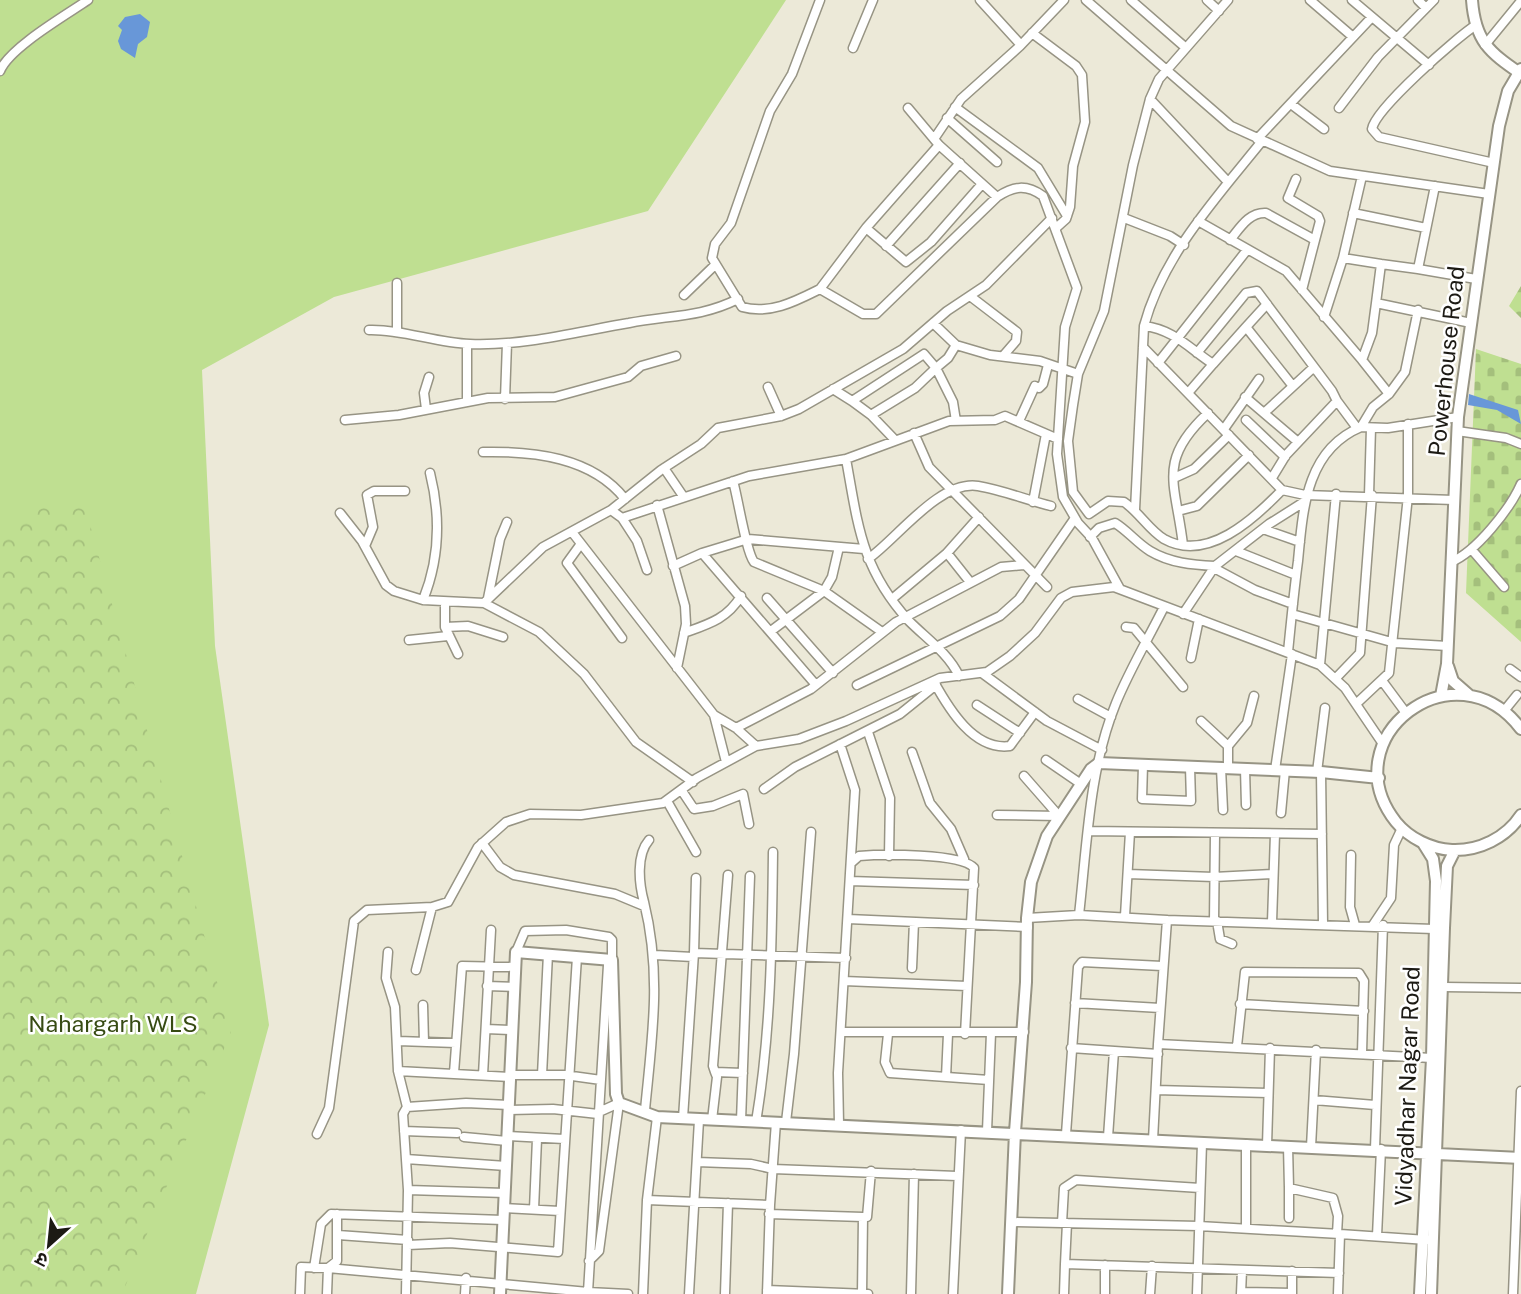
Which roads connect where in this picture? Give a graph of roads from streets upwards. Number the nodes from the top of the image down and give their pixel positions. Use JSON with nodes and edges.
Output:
{"nodes":[{"id":1,"x":88,"y":0,"type":"edge"},
{"id":2,"x":820,"y":0,"type":"edge"},
{"id":3,"x":873,"y":0,"type":"edge"},
{"id":4,"x":980,"y":0,"type":"edge"},
{"id":5,"x":1063,"y":0,"type":"edge"},
{"id":6,"x":1086,"y":0,"type":"edge"},
{"id":7,"x":1130,"y":0,"type":"edge"},
{"id":8,"x":1207,"y":0,"type":"edge"},
{"id":9,"x":1228,"y":0,"type":"edge"},
{"id":10,"x":1352,"y":0,"type":"edge"},
{"id":11,"x":1419,"y":0,"type":"edge"},
{"id":12,"x":1434,"y":0,"type":"edge"},
{"id":13,"x":1472,"y":0,"type":"edge"},
{"id":14,"x":1312,"y":1,"type":"edge"},
{"id":15,"x":1521,"y":1,"type":"edge"},
{"id":16,"x":1426,"y":8,"type":"junction"},
{"id":17,"x":1219,"y":11,"type":"junction"},
{"id":18,"x":1372,"y":17,"type":"junction"},
{"id":19,"x":1476,"y":24,"type":"junction"},
{"id":20,"x":1032,"y":33,"type":"junction"},
{"id":21,"x":1353,"y":37,"type":"junction"},
{"id":22,"x":1396,"y":38,"type":"junction"},
{"id":23,"x":1021,"y":45,"type":"junction"},
{"id":24,"x":1485,"y":45,"type":"junction"},
{"id":25,"x":853,"y":48,"type":"dead end"},
{"id":26,"x":1186,"y":48,"type":"junction"},
{"id":27,"x":1429,"y":65,"type":"junction"},
{"id":28,"x":1168,"y":69,"type":"junction"},
{"id":29,"x":0,"y":71,"type":"edge"},
{"id":30,"x":1520,"y":72,"type":"edge"},
{"id":31,"x":1150,"y":100,"type":"junction"},
{"id":32,"x":1290,"y":104,"type":"junction"},
{"id":33,"x":955,"y":107,"type":"junction"},
{"id":34,"x":908,"y":108,"type":"dead end"},
{"id":35,"x":1339,"y":108,"type":"dead end"},
{"id":36,"x":947,"y":118,"type":"junction"},
{"id":37,"x":1324,"y":129,"type":"dead end"},
{"id":38,"x":1259,"y":140,"type":"junction"},
{"id":39,"x":936,"y":142,"type":"junction"},
{"id":40,"x":997,"y":162,"type":"dead end"},
{"id":41,"x":960,"y":163,"type":"junction"},
{"id":42,"x":1494,"y":163,"type":"junction"},
{"id":43,"x":1362,"y":176,"type":"junction"},
{"id":44,"x":1296,"y":179,"type":"dead end"},
{"id":45,"x":1228,"y":182,"type":"junction"},
{"id":46,"x":982,"y":184,"type":"junction"},
{"id":47,"x":1435,"y":186,"type":"junction"},
{"id":48,"x":1489,"y":194,"type":"junction"},
{"id":49,"x":997,"y":197,"type":"junction"},
{"id":50,"x":1353,"y":213,"type":"junction"},
{"id":51,"x":1052,"y":218,"type":"junction"},
{"id":52,"x":1124,"y":218,"type":"junction"},
{"id":53,"x":1063,"y":222,"type":"junction"},
{"id":54,"x":1198,"y":222,"type":"junction"},
{"id":55,"x":866,"y":228,"type":"junction"},
{"id":56,"x":1426,"y":228,"type":"junction"},
{"id":57,"x":939,"y":232,"type":"junction"},
{"id":58,"x":1230,"y":240,"type":"junction"},
{"id":59,"x":1315,"y":240,"type":"junction"},
{"id":60,"x":949,"y":241,"type":"junction"},
{"id":61,"x":1184,"y":245,"type":"junction"},
{"id":62,"x":886,"y":246,"type":"junction"},
{"id":63,"x":1247,"y":250,"type":"junction"},
{"id":64,"x":1343,"y":258,"type":"junction"},
{"id":65,"x":1381,"y":264,"type":"junction"},
{"id":66,"x":715,"y":265,"type":"junction"},
{"id":67,"x":1418,"y":269,"type":"junction"},
{"id":68,"x":1476,"y":279,"type":"junction"},
{"id":69,"x":397,"y":283,"type":"dead end"},
{"id":70,"x":820,"y":289,"type":"junction"},
{"id":71,"x":1302,"y":290,"type":"junction"},
{"id":72,"x":684,"y":295,"type":"dead end"},
{"id":73,"x":970,"y":296,"type":"junction"},
{"id":74,"x":738,"y":299,"type":"junction"},
{"id":75,"x":1376,"y":303,"type":"junction"},
{"id":76,"x":1267,"y":304,"type":"junction"},
{"id":77,"x":1418,"y":310,"type":"junction"},
{"id":78,"x":1324,"y":317,"type":"junction"},
{"id":79,"x":933,"y":323,"type":"junction"},
{"id":80,"x":1471,"y":323,"type":"junction"},
{"id":81,"x":1144,"y":326,"type":"junction"},
{"id":82,"x":1246,"y":327,"type":"junction"},
{"id":83,"x":369,"y":330,"type":"dead end"},
{"id":84,"x":397,"y":332,"type":"junction"},
{"id":85,"x":1180,"y":338,"type":"junction"},
{"id":86,"x":507,"y":343,"type":"junction"},
{"id":87,"x":467,"y":344,"type":"junction"},
{"id":88,"x":956,"y":345,"type":"junction"},
{"id":89,"x":1143,"y":347,"type":"junction"},
{"id":90,"x":1197,"y":353,"type":"junction"},
{"id":91,"x":676,"y":356,"type":"dead end"},
{"id":92,"x":1003,"y":356,"type":"junction"},
{"id":93,"x":1362,"y":360,"type":"junction"},
{"id":94,"x":1158,"y":363,"type":"junction"},
{"id":95,"x":1213,"y":364,"type":"junction"},
{"id":96,"x":1048,"y":365,"type":"junction"},
{"id":97,"x":1314,"y":367,"type":"junction"},
{"id":98,"x":936,"y":368,"type":"junction"},
{"id":99,"x":1063,"y":370,"type":"junction"},
{"id":100,"x":1079,"y":374,"type":"junction"},
{"id":101,"x":429,"y":377,"type":"dead end"},
{"id":102,"x":1259,"y":379,"type":"dead end"},
{"id":103,"x":1292,"y":385,"type":"junction"},
{"id":104,"x":768,"y":387,"type":"dead end"},
{"id":105,"x":833,"y":389,"type":"junction"},
{"id":106,"x":1188,"y":393,"type":"junction"},
{"id":107,"x":1389,"y":394,"type":"junction"},
{"id":108,"x":1245,"y":397,"type":"junction"},
{"id":109,"x":505,"y":399,"type":"junction"},
{"id":110,"x":467,"y":401,"type":"junction"},
{"id":111,"x":852,"y":401,"type":"junction"},
{"id":112,"x":1336,"y":401,"type":"junction"},
{"id":113,"x":426,"y":409,"type":"junction"},
{"id":114,"x":1264,"y":413,"type":"junction"},
{"id":115,"x":1208,"y":414,"type":"junction"},
{"id":116,"x":1459,"y":414,"type":"junction"},
{"id":117,"x":871,"y":415,"type":"junction"},
{"id":118,"x":781,"y":416,"type":"junction"},
{"id":119,"x":345,"y":420,"type":"dead end"},
{"id":120,"x":1246,"y":420,"type":"dead end"},
{"id":121,"x":956,"y":421,"type":"junction"},
{"id":122,"x":1019,"y":421,"type":"junction"},
{"id":123,"x":1408,"y":424,"type":"junction"},
{"id":124,"x":1359,"y":428,"type":"junction"},
{"id":125,"x":1371,"y":428,"type":"junction"},
{"id":126,"x":1457,"y":431,"type":"junction"},
{"id":127,"x":1226,"y":432,"type":"junction"},
{"id":128,"x":914,"y":433,"type":"junction"},
{"id":129,"x":1046,"y":434,"type":"junction"},
{"id":130,"x":895,"y":440,"type":"junction"},
{"id":131,"x":1058,"y":440,"type":"junction"},
{"id":132,"x":1068,"y":441,"type":"junction"},
{"id":133,"x":1298,"y":442,"type":"junction"},
{"id":134,"x":1521,"y":444,"type":"edge"},
{"id":135,"x":483,"y":452,"type":"dead end"},
{"id":136,"x":1249,"y":455,"type":"junction"},
{"id":137,"x":1285,"y":457,"type":"junction"},
{"id":138,"x":846,"y":459,"type":"junction"},
{"id":139,"x":664,"y":468,"type":"junction"},
{"id":140,"x":430,"y":473,"type":"dead end"},
{"id":141,"x":1174,"y":478,"type":"junction"},
{"id":142,"x":1272,"y":478,"type":"junction"},
{"id":143,"x":733,"y":481,"type":"junction"},
{"id":144,"x":1521,"y":484,"type":"edge"},
{"id":145,"x":952,"y":490,"type":"junction"},
{"id":146,"x":405,"y":491,"type":"dead end"},
{"id":147,"x":1285,"y":491,"type":"junction"},
{"id":148,"x":1336,"y":494,"type":"junction"},
{"id":149,"x":1370,"y":495,"type":"junction"},
{"id":150,"x":683,"y":496,"type":"junction"},
{"id":151,"x":1408,"y":496,"type":"junction"},
{"id":152,"x":1303,"y":497,"type":"junction"},
{"id":153,"x":625,"y":499,"type":"junction"},
{"id":154,"x":1454,"y":500,"type":"junction"},
{"id":155,"x":1033,"y":502,"type":"junction"},
{"id":156,"x":657,"y":505,"type":"junction"},
{"id":157,"x":1051,"y":506,"type":"dead end"},
{"id":158,"x":611,"y":510,"type":"junction"},
{"id":159,"x":1135,"y":510,"type":"junction"},
{"id":160,"x":1178,"y":511,"type":"junction"},
{"id":161,"x":341,"y":513,"type":"dead end"},
{"id":162,"x":979,"y":517,"type":"junction"},
{"id":163,"x":622,"y":518,"type":"junction"},
{"id":164,"x":1077,"y":520,"type":"junction"},
{"id":165,"x":507,"y":522,"type":"dead end"},
{"id":166,"x":1263,"y":529,"type":"junction"},
{"id":167,"x":572,"y":532,"type":"junction"},
{"id":168,"x":1090,"y":536,"type":"junction"},
{"id":169,"x":748,"y":539,"type":"junction"},
{"id":170,"x":1300,"y":542,"type":"junction"},
{"id":171,"x":580,"y":545,"type":"junction"},
{"id":172,"x":1183,"y":545,"type":"junction"},
{"id":173,"x":365,"y":547,"type":"junction"},
{"id":174,"x":839,"y":547,"type":"junction"},
{"id":175,"x":864,"y":549,"type":"junction"},
{"id":176,"x":1472,"y":550,"type":"junction"},
{"id":177,"x":1236,"y":551,"type":"junction"},
{"id":178,"x":702,"y":553,"type":"junction"},
{"id":179,"x":947,"y":553,"type":"junction"},
{"id":180,"x":868,"y":559,"type":"junction"},
{"id":181,"x":1451,"y":562,"type":"junction"},
{"id":182,"x":1024,"y":565,"type":"junction"},
{"id":183,"x":673,"y":566,"type":"junction"},
{"id":184,"x":1214,"y":567,"type":"junction"},
{"id":185,"x":647,"y":570,"type":"dead end"},
{"id":186,"x":1035,"y":575,"type":"junction"},
{"id":187,"x":1296,"y":575,"type":"junction"},
{"id":188,"x":970,"y":582,"type":"junction"},
{"id":189,"x":1047,"y":587,"type":"dead end"},
{"id":190,"x":1504,"y":587,"type":"dead end"},
{"id":191,"x":1120,"y":589,"type":"junction"},
{"id":192,"x":824,"y":591,"type":"junction"},
{"id":193,"x":741,"y":596,"type":"junction"},
{"id":194,"x":767,"y":598,"type":"dead end"},
{"id":195,"x":892,"y":599,"type":"junction"},
{"id":196,"x":423,"y":600,"type":"junction"},
{"id":197,"x":486,"y":600,"type":"junction"},
{"id":198,"x":445,"y":602,"type":"junction"},
{"id":199,"x":1164,"y":607,"type":"junction"},
{"id":200,"x":1293,"y":609,"type":"junction"},
{"id":201,"x":1183,"y":614,"type":"junction"},
{"id":202,"x":908,"y":618,"type":"junction"},
{"id":203,"x":1199,"y":619,"type":"junction"},
{"id":204,"x":786,"y":621,"type":"junction"},
{"id":205,"x":1326,"y":622,"type":"junction"},
{"id":206,"x":1126,"y":627,"type":"dead end"},
{"id":207,"x":446,"y":631,"type":"junction"},
{"id":208,"x":771,"y":631,"type":"junction"},
{"id":209,"x":882,"y":632,"type":"junction"},
{"id":210,"x":684,"y":633,"type":"junction"},
{"id":211,"x":1362,"y":635,"type":"junction"},
{"id":212,"x":503,"y":637,"type":"dead end"},
{"id":213,"x":622,"y":638,"type":"dead end"},
{"id":214,"x":409,"y":640,"type":"dead end"},
{"id":215,"x":1147,"y":642,"type":"junction"},
{"id":216,"x":1395,"y":643,"type":"junction"},
{"id":217,"x":1448,"y":646,"type":"junction"},
{"id":218,"x":940,"y":650,"type":"junction"},
{"id":219,"x":458,"y":653,"type":"dead end"},
{"id":220,"x":1290,"y":653,"type":"junction"},
{"id":221,"x":1191,"y":657,"type":"dead end"},
{"id":222,"x":1447,"y":664,"type":"junction"},
{"id":223,"x":1320,"y":665,"type":"junction"},
{"id":224,"x":677,"y":668,"type":"junction"},
{"id":225,"x":1510,"y":669,"type":"dead end"},
{"id":226,"x":833,"y":673,"type":"junction"},
{"id":227,"x":982,"y":673,"type":"junction"},
{"id":228,"x":959,"y":677,"type":"junction"},
{"id":229,"x":1521,"y":677,"type":"edge"},
{"id":230,"x":1336,"y":678,"type":"junction"},
{"id":231,"x":935,"y":682,"type":"junction"},
{"id":232,"x":1383,"y":682,"type":"junction"},
{"id":233,"x":816,"y":685,"type":"junction"},
{"id":234,"x":857,"y":685,"type":"dead end"},
{"id":235,"x":1183,"y":687,"type":"dead end"},
{"id":236,"x":1517,"y":695,"type":"dead end"},
{"id":237,"x":1254,"y":696,"type":"dead end"},
{"id":238,"x":1441,"y":696,"type":"junction"},
{"id":239,"x":1470,"y":696,"type":"junction"},
{"id":240,"x":1078,"y":699,"type":"dead end"},
{"id":241,"x":1356,"y":704,"type":"junction"},
{"id":242,"x":977,"y":705,"type":"dead end"},
{"id":243,"x":1325,"y":708,"type":"dead end"},
{"id":244,"x":1504,"y":711,"type":"junction"},
{"id":245,"x":1035,"y":712,"type":"junction"},
{"id":246,"x":1406,"y":713,"type":"junction"},
{"id":247,"x":713,"y":715,"type":"junction"},
{"id":248,"x":1111,"y":717,"type":"junction"},
{"id":249,"x":1201,"y":721,"type":"dead end"},
{"id":250,"x":736,"y":728,"type":"junction"},
{"id":251,"x":1521,"y":729,"type":"edge"},
{"id":252,"x":868,"y":732,"type":"junction"},
{"id":253,"x":1020,"y":733,"type":"junction"},
{"id":254,"x":840,"y":744,"type":"junction"},
{"id":255,"x":1384,"y":744,"type":"junction"},
{"id":256,"x":756,"y":746,"type":"junction"},
{"id":257,"x":1228,"y":746,"type":"junction"},
{"id":258,"x":1102,"y":750,"type":"junction"},
{"id":259,"x":912,"y":752,"type":"dead end"},
{"id":260,"x":1046,"y":760,"type":"dead end"},
{"id":261,"x":726,"y":762,"type":"junction"},
{"id":262,"x":1099,"y":763,"type":"junction"},
{"id":263,"x":1143,"y":765,"type":"junction"},
{"id":264,"x":1190,"y":766,"type":"junction"},
{"id":265,"x":1225,"y":768,"type":"junction"},
{"id":266,"x":1245,"y":769,"type":"junction"},
{"id":267,"x":1280,"y":770,"type":"junction"},
{"id":268,"x":1319,"y":772,"type":"junction"},
{"id":269,"x":1024,"y":776,"type":"dead end"},
{"id":270,"x":1379,"y":778,"type":"junction"},
{"id":271,"x":693,"y":782,"type":"junction"},
{"id":272,"x":1081,"y":784,"type":"junction"},
{"id":273,"x":764,"y":789,"type":"dead end"},
{"id":274,"x":682,"y":791,"type":"junction"},
{"id":275,"x":667,"y":801,"type":"junction"},
{"id":276,"x":1247,"y":806,"type":"dead end"},
{"id":277,"x":1223,"y":810,"type":"dead end"},
{"id":278,"x":1281,"y":813,"type":"dead end"},
{"id":279,"x":997,"y":815,"type":"dead end"},
{"id":280,"x":1521,"y":815,"type":"edge"},
{"id":281,"x":1059,"y":816,"type":"junction"},
{"id":282,"x":749,"y":824,"type":"dead end"},
{"id":283,"x":1402,"y":828,"type":"junction"},
{"id":284,"x":1088,"y":831,"type":"junction"},
{"id":285,"x":811,"y":832,"type":"dead end"},
{"id":286,"x":1130,"y":832,"type":"junction"},
{"id":287,"x":1215,"y":834,"type":"junction"},
{"id":288,"x":1275,"y":834,"type":"junction"},
{"id":289,"x":1322,"y":834,"type":"junction"},
{"id":290,"x":649,"y":840,"type":"dead end"},
{"id":291,"x":482,"y":843,"type":"junction"},
{"id":292,"x":1423,"y":843,"type":"junction"},
{"id":293,"x":1455,"y":850,"type":"junction"},
{"id":294,"x":696,"y":852,"type":"dead end"},
{"id":295,"x":773,"y":852,"type":"dead end"},
{"id":296,"x":1351,"y":855,"type":"dead end"},
{"id":297,"x":889,"y":856,"type":"junction"},
{"id":298,"x":964,"y":859,"type":"junction"},
{"id":299,"x":851,"y":863,"type":"junction"},
{"id":300,"x":1128,"y":874,"type":"junction"},
{"id":301,"x":1273,"y":874,"type":"junction"},
{"id":302,"x":728,"y":875,"type":"dead end"},
{"id":303,"x":750,"y":876,"type":"dead end"},
{"id":304,"x":1214,"y":877,"type":"junction"},
{"id":305,"x":696,"y":878,"type":"dead end"},
{"id":306,"x":850,"y":881,"type":"junction"},
{"id":307,"x":1441,"y":883,"type":"junction"},
{"id":308,"x":974,"y":886,"type":"junction"},
{"id":309,"x":645,"y":906,"type":"junction"},
{"id":310,"x":432,"y":907,"type":"junction"},
{"id":311,"x":1079,"y":915,"type":"junction"},
{"id":312,"x":1125,"y":916,"type":"junction"},
{"id":313,"x":848,"y":919,"type":"junction"},
{"id":314,"x":1167,"y":920,"type":"junction"},
{"id":315,"x":1215,"y":921,"type":"junction"},
{"id":316,"x":914,"y":922,"type":"junction"},
{"id":317,"x":1027,"y":922,"type":"junction"},
{"id":318,"x":1272,"y":922,"type":"junction"},
{"id":319,"x":972,"y":924,"type":"junction"},
{"id":320,"x":1323,"y":924,"type":"junction"},
{"id":321,"x":1354,"y":925,"type":"junction"},
{"id":322,"x":1378,"y":925,"type":"junction"},
{"id":323,"x":1434,"y":929,"type":"junction"},
{"id":324,"x":491,"y":930,"type":"dead end"},
{"id":325,"x":1232,"y":944,"type":"dead end"},
{"id":326,"x":388,"y":952,"type":"dead end"},
{"id":327,"x":516,"y":952,"type":"junction"},
{"id":328,"x":548,"y":954,"type":"junction"},
{"id":329,"x":722,"y":954,"type":"junction"},
{"id":330,"x":655,"y":955,"type":"junction"},
{"id":331,"x":693,"y":955,"type":"junction"},
{"id":332,"x":746,"y":955,"type":"junction"},
{"id":333,"x":772,"y":956,"type":"junction"},
{"id":334,"x":577,"y":957,"type":"junction"},
{"id":335,"x":801,"y":957,"type":"junction"},
{"id":336,"x":845,"y":958,"type":"junction"},
{"id":337,"x":610,"y":960,"type":"junction"},
{"id":338,"x":488,"y":965,"type":"junction"},
{"id":339,"x":1162,"y":965,"type":"junction"},
{"id":340,"x":515,"y":967,"type":"junction"},
{"id":341,"x":912,"y":968,"type":"dead end"},
{"id":342,"x":416,"y":970,"type":"dead end"},
{"id":343,"x":844,"y":981,"type":"junction"},
{"id":344,"x":487,"y":986,"type":"junction"},
{"id":345,"x":967,"y":986,"type":"junction"},
{"id":346,"x":514,"y":987,"type":"junction"},
{"id":347,"x":1444,"y":987,"type":"junction"},
{"id":348,"x":1521,"y":988,"type":"edge"},
{"id":349,"x":1074,"y":1003,"type":"junction"},
{"id":350,"x":1240,"y":1004,"type":"junction"},
{"id":351,"x":423,"y":1005,"type":"dead end"},
{"id":352,"x":1160,"y":1008,"type":"junction"},
{"id":353,"x":1364,"y":1011,"type":"junction"},
{"id":354,"x":486,"y":1029,"type":"junction"},
{"id":355,"x":512,"y":1030,"type":"junction"},
{"id":356,"x":841,"y":1032,"type":"junction"},
{"id":357,"x":1024,"y":1032,"type":"junction"},
{"id":358,"x":992,"y":1033,"type":"junction"},
{"id":359,"x":888,"y":1034,"type":"junction"},
{"id":360,"x":948,"y":1034,"type":"junction"},
{"id":361,"x":965,"y":1034,"type":"junction"},
{"id":362,"x":398,"y":1041,"type":"junction"},
{"id":363,"x":424,"y":1042,"type":"junction"},
{"id":364,"x":456,"y":1043,"type":"junction"},
{"id":365,"x":1158,"y":1044,"type":"junction"},
{"id":366,"x":1237,"y":1046,"type":"junction"},
{"id":367,"x":1071,"y":1048,"type":"junction"},
{"id":368,"x":1270,"y":1048,"type":"junction"},
{"id":369,"x":1114,"y":1051,"type":"junction"},
{"id":370,"x":1316,"y":1051,"type":"junction"},
{"id":371,"x":1362,"y":1053,"type":"junction"},
{"id":372,"x":1158,"y":1054,"type":"junction"},
{"id":373,"x":1378,"y":1055,"type":"junction"},
{"id":374,"x":1432,"y":1058,"type":"junction"},
{"id":375,"x":398,"y":1071,"type":"junction"},
{"id":376,"x":715,"y":1072,"type":"junction"},
{"id":377,"x":454,"y":1073,"type":"junction"},
{"id":378,"x":743,"y":1073,"type":"junction"},
{"id":379,"x":484,"y":1075,"type":"junction"},
{"id":380,"x":542,"y":1075,"type":"junction"},
{"id":381,"x":510,"y":1076,"type":"junction"},
{"id":382,"x":570,"y":1076,"type":"junction"},
{"id":383,"x":946,"y":1077,"type":"junction"},
{"id":384,"x":601,"y":1080,"type":"junction"},
{"id":385,"x":989,"y":1080,"type":"junction"},
{"id":386,"x":1156,"y":1090,"type":"junction"},
{"id":387,"x":1521,"y":1091,"type":"edge"},
{"id":388,"x":1268,"y":1094,"type":"junction"},
{"id":389,"x":1314,"y":1100,"type":"junction"},
{"id":390,"x":619,"y":1104,"type":"junction"},
{"id":391,"x":1376,"y":1105,"type":"junction"},
{"id":392,"x":407,"y":1107,"type":"junction"},
{"id":393,"x":509,"y":1107,"type":"junction"},
{"id":394,"x":565,"y":1110,"type":"junction"},
{"id":395,"x":645,"y":1110,"type":"junction"},
{"id":396,"x":599,"y":1113,"type":"junction"},
{"id":397,"x":657,"y":1116,"type":"junction"},
{"id":398,"x":683,"y":1118,"type":"junction"},
{"id":399,"x":699,"y":1120,"type":"junction"},
{"id":400,"x":712,"y":1120,"type":"junction"},
{"id":401,"x":741,"y":1121,"type":"junction"},
{"id":402,"x":756,"y":1122,"type":"junction"},
{"id":403,"x":781,"y":1122,"type":"junction"},
{"id":404,"x":839,"y":1124,"type":"junction"},
{"id":405,"x":961,"y":1130,"type":"junction"},
{"id":406,"x":404,"y":1131,"type":"junction"},
{"id":407,"x":987,"y":1131,"type":"junction"},
{"id":408,"x":1015,"y":1132,"type":"junction"},
{"id":409,"x":1066,"y":1133,"type":"junction"},
{"id":410,"x":317,"y":1134,"type":"dead end"},
{"id":411,"x":1108,"y":1137,"type":"junction"},
{"id":412,"x":508,"y":1139,"type":"junction"},
{"id":413,"x":537,"y":1139,"type":"junction"},
{"id":414,"x":564,"y":1139,"type":"junction"},
{"id":415,"x":1153,"y":1140,"type":"junction"},
{"id":416,"x":1202,"y":1143,"type":"junction"},
{"id":417,"x":1247,"y":1144,"type":"junction"},
{"id":418,"x":1267,"y":1145,"type":"junction"},
{"id":419,"x":1288,"y":1146,"type":"junction"},
{"id":420,"x":1311,"y":1147,"type":"junction"},
{"id":421,"x":1378,"y":1149,"type":"junction"},
{"id":422,"x":1431,"y":1153,"type":"junction"},
{"id":423,"x":1520,"y":1157,"type":"edge"},
{"id":424,"x":406,"y":1159,"type":"junction"},
{"id":425,"x":697,"y":1162,"type":"junction"},
{"id":426,"x":506,"y":1166,"type":"junction"},
{"id":427,"x":773,"y":1169,"type":"junction"},
{"id":428,"x":871,"y":1171,"type":"junction"},
{"id":429,"x":914,"y":1174,"type":"junction"},
{"id":430,"x":957,"y":1176,"type":"junction"},
{"id":431,"x":1200,"y":1188,"type":"junction"},
{"id":432,"x":1289,"y":1188,"type":"junction"},
{"id":433,"x":408,"y":1190,"type":"junction"},
{"id":434,"x":505,"y":1193,"type":"junction"},
{"id":435,"x":647,"y":1200,"type":"junction"},
{"id":436,"x":694,"y":1202,"type":"junction"},
{"id":437,"x":728,"y":1203,"type":"junction"},
{"id":438,"x":504,"y":1208,"type":"junction"},
{"id":439,"x":534,"y":1209,"type":"junction"},
{"id":440,"x":770,"y":1210,"type":"junction"},
{"id":441,"x":560,"y":1211,"type":"junction"},
{"id":442,"x":337,"y":1214,"type":"junction"},
{"id":443,"x":408,"y":1216,"type":"junction"},
{"id":444,"x":863,"y":1217,"type":"junction"},
{"id":445,"x":1289,"y":1218,"type":"dead end"},
{"id":446,"x":503,"y":1220,"type":"junction"},
{"id":447,"x":1011,"y":1222,"type":"junction"},
{"id":448,"x":1064,"y":1223,"type":"junction"},
{"id":449,"x":1199,"y":1226,"type":"junction"},
{"id":450,"x":1246,"y":1228,"type":"junction"},
{"id":451,"x":1339,"y":1234,"type":"junction"},
{"id":452,"x":338,"y":1235,"type":"junction"},
{"id":453,"x":1377,"y":1236,"type":"junction"},
{"id":454,"x":1428,"y":1240,"type":"junction"},
{"id":455,"x":408,"y":1243,"type":"junction"},
{"id":456,"x":502,"y":1248,"type":"junction"},
{"id":457,"x":589,"y":1261,"type":"junction"},
{"id":458,"x":1065,"y":1264,"type":"junction"},
{"id":459,"x":1105,"y":1265,"type":"junction"},
{"id":460,"x":1152,"y":1266,"type":"junction"},
{"id":461,"x":314,"y":1268,"type":"junction"},
{"id":462,"x":328,"y":1268,"type":"junction"},
{"id":463,"x":1198,"y":1268,"type":"junction"},
{"id":464,"x":1242,"y":1270,"type":"junction"},
{"id":465,"x":1292,"y":1272,"type":"junction"},
{"id":466,"x":404,"y":1273,"type":"junction"},
{"id":467,"x":1339,"y":1273,"type":"junction"},
{"id":468,"x":466,"y":1278,"type":"junction"},
{"id":469,"x":500,"y":1281,"type":"junction"},
{"id":470,"x":564,"y":1291,"type":"edge"},
{"id":471,"x":588,"y":1292,"type":"junction"},
{"id":472,"x":767,"y":1292,"type":"edge"},
{"id":473,"x":1241,"y":1293,"type":"edge"},
{"id":474,"x":1292,"y":1293,"type":"edge"},
{"id":475,"x":300,"y":1294,"type":"edge"},
{"id":476,"x":327,"y":1294,"type":"edge"},
{"id":477,"x":405,"y":1294,"type":"edge"},
{"id":478,"x":465,"y":1294,"type":"edge"},
{"id":479,"x":500,"y":1294,"type":"edge"},
{"id":480,"x":628,"y":1294,"type":"edge"},
{"id":481,"x":643,"y":1294,"type":"edge"},
{"id":482,"x":689,"y":1294,"type":"edge"},
{"id":483,"x":725,"y":1294,"type":"edge"},
{"id":484,"x":862,"y":1294,"type":"edge"},
{"id":485,"x":868,"y":1294,"type":"edge"},
{"id":486,"x":911,"y":1294,"type":"edge"},
{"id":487,"x":953,"y":1294,"type":"edge"},
{"id":488,"x":1008,"y":1294,"type":"edge"},
{"id":489,"x":1064,"y":1294,"type":"edge"},
{"id":490,"x":1105,"y":1294,"type":"edge"},
{"id":491,"x":1150,"y":1294,"type":"edge"},
{"id":492,"x":1197,"y":1294,"type":"edge"},
{"id":493,"x":1338,"y":1294,"type":"edge"},
{"id":494,"x":1420,"y":1294,"type":"edge"},
{"id":495,"x":1431,"y":1294,"type":"edge"},
{"id":496,"x":1513,"y":1294,"type":"edge"}],
"edges":[{"from":1,"to":29,"type":"street"},
{"from":2,"to":66,"type":"street"},
{"from":3,"to":25,"type":"street"},
{"from":4,"to":23,"type":"street"},
{"from":5,"to":20,"type":"street"},
{"from":6,"to":28,"type":"street"},
{"from":7,"to":26,"type":"street"},
{"from":8,"to":17,"type":"street"},
{"from":9,"to":17,"type":"street"},
{"from":10,"to":18,"type":"street"},
{"from":11,"to":16,"type":"street"},
{"from":12,"to":16,"type":"street"},
{"from":13,"to":19,"type":"street"},
{"from":14,"to":21,"type":"street"},
{"from":15,"to":24,"type":"street"},
{"from":16,"to":22,"type":"street"},
{"from":17,"to":26,"type":"street"},
{"from":18,"to":21,"type":"street"},
{"from":18,"to":22,"type":"street"},
{"from":19,"to":24,"type":"street"},
{"from":19,"to":27,"type":"street"},
{"from":20,"to":23,"type":"street"},
{"from":20,"to":53,"type":"street"},
{"from":21,"to":32,"type":"street"},
{"from":22,"to":27,"type":"street"},
{"from":22,"to":35,"type":"street"},
{"from":23,"to":33,"type":"street"},
{"from":24,"to":30,"type":"street"},
{"from":26,"to":28,"type":"street"},
{"from":27,"to":42,"type":"street"},
{"from":28,"to":31,"type":"street"},
{"from":28,"to":38,"type":"street"},
{"from":30,"to":42,"type":"street","name":"Powerhouse Road"},
{"from":31,"to":45,"type":"street"},
{"from":31,"to":52,"type":"street"},
{"from":32,"to":37,"type":"street"},
{"from":32,"to":38,"type":"street"},
{"from":33,"to":36,"type":"street"},
{"from":33,"to":53,"type":"street"},
{"from":34,"to":39,"type":"street"},
{"from":36,"to":39,"type":"street"},
{"from":36,"to":40,"type":"street"},
{"from":38,"to":43,"type":"street"},
{"from":38,"to":45,"type":"street"},
{"from":39,"to":41,"type":"street"},
{"from":39,"to":55,"type":"street"},
{"from":41,"to":46,"type":"street"},
{"from":41,"to":62,"type":"street"},
{"from":42,"to":48,"type":"street","name":"Powerhouse Road"},
{"from":43,"to":47,"type":"street"},
{"from":43,"to":50,"type":"street"},
{"from":44,"to":59,"type":"street"},
{"from":45,"to":54,"type":"street"},
{"from":46,"to":49,"type":"street"},
{"from":46,"to":57,"type":"street"},
{"from":47,"to":48,"type":"street"},
{"from":47,"to":56,"type":"street"},
{"from":48,"to":68,"type":"street","name":"Powerhouse Road"},
{"from":49,"to":51,"type":"street"},
{"from":49,"to":60,"type":"street"},
{"from":50,"to":56,"type":"street"},
{"from":50,"to":64,"type":"street"},
{"from":51,"to":53,"type":"street"},
{"from":51,"to":73,"type":"street"},
{"from":52,"to":61,"type":"street"},
{"from":52,"to":100,"type":"street"},
{"from":53,"to":99,"type":"street"},
{"from":54,"to":58,"type":"street"},
{"from":54,"to":61,"type":"street"},
{"from":55,"to":62,"type":"street"},
{"from":55,"to":70,"type":"street"},
{"from":56,"to":67,"type":"street"},
{"from":57,"to":60,"type":"street"},
{"from":57,"to":62,"type":"street"},
{"from":58,"to":59,"type":"street"},
{"from":58,"to":63,"type":"street"},
{"from":59,"to":71,"type":"street"},
{"from":60,"to":70,"type":"street"},
{"from":61,"to":81,"type":"street"},
{"from":63,"to":71,"type":"street"},
{"from":63,"to":85,"type":"street"},
{"from":64,"to":65,"type":"street"},
{"from":64,"to":78,"type":"street"},
{"from":65,"to":67,"type":"street"},
{"from":65,"to":75,"type":"street"},
{"from":66,"to":72,"type":"street"},
{"from":66,"to":74,"type":"street"},
{"from":67,"to":68,"type":"street"},
{"from":68,"to":80,"type":"street","name":"Powerhouse Road"},
{"from":69,"to":84,"type":"street"},
{"from":70,"to":74,"type":"street"},
{"from":71,"to":78,"type":"street"},
{"from":73,"to":79,"type":"street"},
{"from":73,"to":92,"type":"street"},
{"from":74,"to":86,"type":"street"},
{"from":75,"to":77,"type":"street"},
{"from":75,"to":93,"type":"street"},
{"from":76,"to":82,"type":"street"},
{"from":76,"to":90,"type":"street"},
{"from":76,"to":97,"type":"street"},
{"from":77,"to":80,"type":"street"},
{"from":77,"to":107,"type":"street"},
{"from":78,"to":93,"type":"street"},
{"from":79,"to":88,"type":"street"},
{"from":79,"to":105,"type":"street"},
{"from":80,"to":116,"type":"street","name":"Powerhouse Road"},
{"from":81,"to":85,"type":"street"},
{"from":81,"to":89,"type":"street"},
{"from":82,"to":95,"type":"street"},
{"from":82,"to":103,"type":"street"},
{"from":83,"to":84,"type":"street"},
{"from":84,"to":87,"type":"street"},
{"from":85,"to":90,"type":"street"},
{"from":85,"to":94,"type":"street"},
{"from":86,"to":87,"type":"street"},
{"from":86,"to":109,"type":"street"},
{"from":87,"to":110,"type":"street"},
{"from":88,"to":92,"type":"street"},
{"from":88,"to":98,"type":"street"},
{"from":89,"to":94,"type":"street"},
{"from":89,"to":159,"type":"street"},
{"from":90,"to":95,"type":"street"},
{"from":91,"to":109,"type":"street"},
{"from":92,"to":96,"type":"street"},
{"from":93,"to":107,"type":"street"},
{"from":94,"to":106,"type":"street"},
{"from":95,"to":106,"type":"street"},
{"from":96,"to":99,"type":"street"},
{"from":96,"to":122,"type":"street"},
{"from":97,"to":103,"type":"street"},
{"from":97,"to":112,"type":"street"},
{"from":98,"to":111,"type":"street"},
{"from":98,"to":117,"type":"street"},
{"from":98,"to":121,"type":"street"},
{"from":99,"to":100,"type":"street"},
{"from":99,"to":131,"type":"street"},
{"from":100,"to":132,"type":"street"},
{"from":101,"to":113,"type":"street"},
{"from":102,"to":108,"type":"street"},
{"from":103,"to":114,"type":"street"},
{"from":104,"to":118,"type":"street"},
{"from":105,"to":111,"type":"street"},
{"from":105,"to":118,"type":"street"},
{"from":106,"to":115,"type":"street"},
{"from":107,"to":124,"type":"street"},
{"from":108,"to":114,"type":"street"},
{"from":108,"to":127,"type":"street"},
{"from":109,"to":110,"type":"street"},
{"from":110,"to":113,"type":"street"},
{"from":111,"to":117,"type":"street"},
{"from":112,"to":124,"type":"street"},
{"from":112,"to":133,"type":"street"},
{"from":113,"to":119,"type":"street"},
{"from":114,"to":133,"type":"street"},
{"from":115,"to":127,"type":"street"},
{"from":115,"to":141,"type":"street"},
{"from":116,"to":123,"type":"street"},
{"from":116,"to":126,"type":"street","name":"Powerhouse Road"},
{"from":117,"to":130,"type":"street"},
{"from":118,"to":139,"type":"street"},
{"from":120,"to":137,"type":"street"},
{"from":121,"to":122,"type":"street"},
{"from":121,"to":128,"type":"street"},
{"from":122,"to":129,"type":"street"},
{"from":123,"to":125,"type":"street"},
{"from":123,"to":151,"type":"street"},
{"from":124,"to":125,"type":"street"},
{"from":124,"to":152,"type":"street"},
{"from":125,"to":149,"type":"street"},
{"from":126,"to":134,"type":"street"},
{"from":126,"to":154,"type":"street","name":"Powerhouse Road"},
{"from":127,"to":136,"type":"street"},
{"from":127,"to":141,"type":"street"},
{"from":128,"to":130,"type":"street"},
{"from":128,"to":145,"type":"street"},
{"from":129,"to":131,"type":"street"},
{"from":129,"to":155,"type":"street"},
{"from":130,"to":138,"type":"street"},
{"from":131,"to":132,"type":"street"},
{"from":131,"to":164,"type":"street"},
{"from":132,"to":159,"type":"street"},
{"from":133,"to":137,"type":"street"},
{"from":135,"to":153,"type":"street"},
{"from":136,"to":142,"type":"street"},
{"from":136,"to":160,"type":"street"},
{"from":137,"to":142,"type":"street"},
{"from":138,"to":143,"type":"street"},
{"from":138,"to":175,"type":"street"},
{"from":139,"to":150,"type":"street"},
{"from":139,"to":153,"type":"street"},
{"from":140,"to":196,"type":"street"},
{"from":141,"to":160,"type":"street"},
{"from":142,"to":147,"type":"street"},
{"from":143,"to":150,"type":"street"},
{"from":143,"to":169,"type":"street"},
{"from":144,"to":176,"type":"street"},
{"from":145,"to":155,"type":"street"},
{"from":145,"to":162,"type":"street"},
{"from":145,"to":180,"type":"street"},
{"from":146,"to":173,"type":"street"},
{"from":147,"to":152,"type":"street"},
{"from":147,"to":172,"type":"street"},
{"from":148,"to":149,"type":"street"},
{"from":148,"to":152,"type":"street"},
{"from":148,"to":205,"type":"street"},
{"from":149,"to":151,"type":"street"},
{"from":149,"to":211,"type":"street"},
{"from":150,"to":156,"type":"street"},
{"from":151,"to":154,"type":"street"},
{"from":151,"to":216,"type":"street"},
{"from":152,"to":166,"type":"street"},
{"from":152,"to":170,"type":"street"},
{"from":153,"to":158,"type":"street"},
{"from":154,"to":181,"type":"street","name":"Powerhouse Road"},
{"from":155,"to":157,"type":"street"},
{"from":156,"to":163,"type":"street"},
{"from":156,"to":183,"type":"street"},
{"from":158,"to":163,"type":"street"},
{"from":158,"to":167,"type":"street"},
{"from":159,"to":172,"type":"street"},
{"from":160,"to":172,"type":"street"},
{"from":161,"to":173,"type":"street"},
{"from":162,"to":179,"type":"street"},
{"from":162,"to":182,"type":"street"},
{"from":163,"to":185,"type":"street"},
{"from":164,"to":168,"type":"street"},
{"from":164,"to":186,"type":"street"},
{"from":165,"to":197,"type":"street"},
{"from":166,"to":170,"type":"street"},
{"from":166,"to":177,"type":"street"},
{"from":167,"to":171,"type":"street"},
{"from":167,"to":197,"type":"street"},
{"from":168,"to":184,"type":"street"},
{"from":168,"to":191,"type":"street"},
{"from":169,"to":174,"type":"street"},
{"from":169,"to":178,"type":"street"},
{"from":169,"to":192,"type":"street"},
{"from":170,"to":187,"type":"street"},
{"from":171,"to":213,"type":"street"},
{"from":171,"to":224,"type":"street"},
{"from":173,"to":196,"type":"street"},
{"from":174,"to":175,"type":"street"},
{"from":174,"to":192,"type":"street"},
{"from":175,"to":180,"type":"street"},
{"from":176,"to":181,"type":"street"},
{"from":176,"to":190,"type":"street"},
{"from":177,"to":184,"type":"street"},
{"from":177,"to":187,"type":"street"},
{"from":178,"to":183,"type":"street"},
{"from":178,"to":193,"type":"street"},
{"from":179,"to":188,"type":"street"},
{"from":179,"to":195,"type":"street"},
{"from":180,"to":195,"type":"street"},
{"from":181,"to":217,"type":"street","name":"Powerhouse Road"},
{"from":182,"to":186,"type":"street"},
{"from":182,"to":188,"type":"street"},
{"from":183,"to":210,"type":"street"},
{"from":184,"to":200,"type":"street"},
{"from":184,"to":201,"type":"street"},
{"from":186,"to":189,"type":"street"},
{"from":186,"to":218,"type":"street"},
{"from":187,"to":200,"type":"street"},
{"from":188,"to":202,"type":"street"},
{"from":191,"to":199,"type":"street"},
{"from":191,"to":227,"type":"street"},
{"from":192,"to":204,"type":"street"},
{"from":192,"to":209,"type":"street"},
{"from":193,"to":208,"type":"street"},
{"from":193,"to":210,"type":"street"},
{"from":194,"to":204,"type":"street"},
{"from":195,"to":202,"type":"street"},
{"from":196,"to":198,"type":"street"},
{"from":197,"to":198,"type":"street"},
{"from":197,"to":271,"type":"street"},
{"from":198,"to":207,"type":"street"},
{"from":199,"to":201,"type":"street"},
{"from":199,"to":215,"type":"street"},
{"from":200,"to":205,"type":"street"},
{"from":200,"to":220,"type":"street"},
{"from":201,"to":203,"type":"street"},
{"from":202,"to":209,"type":"street"},
{"from":202,"to":218,"type":"street"},
{"from":203,"to":220,"type":"street"},
{"from":203,"to":221,"type":"street"},
{"from":204,"to":208,"type":"street"},
{"from":204,"to":226,"type":"street"},
{"from":205,"to":211,"type":"street"},
{"from":205,"to":223,"type":"street"},
{"from":206,"to":215,"type":"street"},
{"from":207,"to":212,"type":"street"},
{"from":207,"to":214,"type":"street"},
{"from":207,"to":219,"type":"street"},
{"from":208,"to":233,"type":"street"},
{"from":209,"to":226,"type":"street"},
{"from":210,"to":224,"type":"street"},
{"from":211,"to":216,"type":"street"},
{"from":211,"to":230,"type":"street"},
{"from":215,"to":235,"type":"street"},
{"from":215,"to":248,"type":"street"},
{"from":216,"to":217,"type":"street"},
{"from":216,"to":232,"type":"street"},
{"from":217,"to":222,"type":"street","name":"Powerhouse Road"},
{"from":218,"to":228,"type":"street"},
{"from":218,"to":234,"type":"street"},
{"from":220,"to":223,"type":"street"},
{"from":220,"to":267,"type":"street"},
{"from":222,"to":238,"type":"street","name":"Powerhouse Road"},
{"from":222,"to":239,"type":"street"},
{"from":223,"to":230,"type":"street"},
{"from":224,"to":247,"type":"street"},
{"from":225,"to":229,"type":"street"},
{"from":226,"to":233,"type":"street"},
{"from":227,"to":228,"type":"street"},
{"from":227,"to":245,"type":"street"},
{"from":228,"to":231,"type":"street"},
{"from":230,"to":241,"type":"street"},
{"from":231,"to":252,"type":"street"},
{"from":231,"to":253,"type":"street"},
{"from":231,"to":256,"type":"street"},
{"from":232,"to":241,"type":"street"},
{"from":232,"to":246,"type":"street"},
{"from":233,"to":250,"type":"street"},
{"from":236,"to":244,"type":"street"},
{"from":237,"to":257,"type":"street"},
{"from":238,"to":239,"type":"street"},
{"from":238,"to":246,"type":"street"},
{"from":239,"to":244,"type":"street"},
{"from":240,"to":248,"type":"street"},
{"from":241,"to":255,"type":"street"},
{"from":242,"to":253,"type":"street"},
{"from":243,"to":268,"type":"street"},
{"from":244,"to":251,"type":"street"},
{"from":245,"to":253,"type":"street"},
{"from":245,"to":258,"type":"street"},
{"from":246,"to":255,"type":"street"},
{"from":247,"to":250,"type":"street"},
{"from":247,"to":261,"type":"street"},
{"from":248,"to":258,"type":"street"},
{"from":249,"to":257,"type":"street"},
{"from":250,"to":256,"type":"street"},
{"from":252,"to":254,"type":"street"},
{"from":252,"to":297,"type":"street"},
{"from":254,"to":273,"type":"street"},
{"from":254,"to":299,"type":"street"},
{"from":255,"to":270,"type":"street"},
{"from":256,"to":261,"type":"street"},
{"from":257,"to":265,"type":"street"},
{"from":258,"to":262,"type":"street"},
{"from":259,"to":298,"type":"street"},
{"from":260,"to":272,"type":"street"},
{"from":261,"to":271,"type":"street"},
{"from":262,"to":263,"type":"street"},
{"from":262,"to":272,"type":"street"},
{"from":262,"to":284,"type":"street"},
{"from":263,"to":264,"type":"street"},
{"from":263,"to":264,"type":"street"},
{"from":264,"to":265,"type":"street"},
{"from":265,"to":266,"type":"street"},
{"from":265,"to":277,"type":"street"},
{"from":266,"to":267,"type":"street"},
{"from":266,"to":276,"type":"street"},
{"from":267,"to":268,"type":"street"},
{"from":267,"to":278,"type":"street"},
{"from":268,"to":270,"type":"street"},
{"from":268,"to":289,"type":"street"},
{"from":269,"to":281,"type":"street"},
{"from":270,"to":283,"type":"street"},
{"from":271,"to":274,"type":"street"},
{"from":272,"to":281,"type":"street"},
{"from":274,"to":275,"type":"street"},
{"from":274,"to":282,"type":"street"},
{"from":275,"to":291,"type":"street"},
{"from":275,"to":294,"type":"street"},
{"from":279,"to":281,"type":"street"},
{"from":280,"to":293,"type":"street"},
{"from":281,"to":317,"type":"street"},
{"from":283,"to":292,"type":"street"},
{"from":283,"to":322,"type":"street"},
{"from":284,"to":286,"type":"street"},
{"from":284,"to":311,"type":"street"},
{"from":285,"to":335,"type":"street"},
{"from":286,"to":287,"type":"street"},
{"from":286,"to":300,"type":"street"},
{"from":287,"to":288,"type":"street"},
{"from":287,"to":304,"type":"street"},
{"from":288,"to":289,"type":"street"},
{"from":288,"to":301,"type":"street"},
{"from":289,"to":320,"type":"street"},
{"from":290,"to":309,"type":"street"},
{"from":291,"to":309,"type":"street"},
{"from":291,"to":310,"type":"street"},
{"from":292,"to":293,"type":"street"},
{"from":292,"to":307,"type":"street"},
{"from":293,"to":307,"type":"street"},
{"from":295,"to":333,"type":"street"},
{"from":296,"to":321,"type":"street"},
{"from":297,"to":298,"type":"street"},
{"from":297,"to":299,"type":"street"},
{"from":298,"to":308,"type":"street"},
{"from":299,"to":306,"type":"street"},
{"from":300,"to":304,"type":"street"},
{"from":300,"to":312,"type":"street"},
{"from":301,"to":304,"type":"street"},
{"from":301,"to":318,"type":"street"},
{"from":302,"to":329,"type":"street"},
{"from":303,"to":332,"type":"street"},
{"from":304,"to":315,"type":"street"},
{"from":305,"to":331,"type":"street"},
{"from":306,"to":308,"type":"street"},
{"from":306,"to":313,"type":"street"},
{"from":307,"to":323,"type":"street","name":"Vidyadhar Nagar Road"},
{"from":307,"to":347,"type":"street","name":"Vidyadhar Nagar Road"},
{"from":308,"to":319,"type":"street"},
{"from":309,"to":330,"type":"street"},
{"from":310,"to":342,"type":"street"},
{"from":310,"to":410,"type":"street"},
{"from":311,"to":312,"type":"street"},
{"from":311,"to":317,"type":"street"},
{"from":312,"to":314,"type":"street"},
{"from":313,"to":316,"type":"street"},
{"from":313,"to":336,"type":"street"},
{"from":314,"to":315,"type":"street"},
{"from":314,"to":339,"type":"street"},
{"from":315,"to":318,"type":"street"},
{"from":315,"to":325,"type":"street"},
{"from":316,"to":319,"type":"street"},
{"from":316,"to":341,"type":"street"},
{"from":317,"to":319,"type":"street"},
{"from":317,"to":357,"type":"street"},
{"from":318,"to":320,"type":"street"},
{"from":319,"to":345,"type":"street"},
{"from":320,"to":321,"type":"street"},
{"from":321,"to":322,"type":"street"},
{"from":322,"to":323,"type":"street"},
{"from":322,"to":373,"type":"street"},
{"from":323,"to":374,"type":"street","name":"Vidyadhar Nagar Road"},
{"from":324,"to":338,"type":"street"},
{"from":326,"to":362,"type":"street"},
{"from":327,"to":328,"type":"street"},
{"from":327,"to":337,"type":"street"},
{"from":327,"to":340,"type":"street"},
{"from":328,"to":334,"type":"street"},
{"from":328,"to":380,"type":"street"},
{"from":329,"to":331,"type":"street"},
{"from":329,"to":332,"type":"street"},
{"from":329,"to":376,"type":"street"},
{"from":330,"to":331,"type":"street"},
{"from":330,"to":395,"type":"street"},
{"from":331,"to":398,"type":"street"},
{"from":332,"to":333,"type":"street"},
{"from":332,"to":378,"type":"street"},
{"from":333,"to":335,"type":"street"},
{"from":333,"to":402,"type":"street"},
{"from":334,"to":337,"type":"street"},
{"from":334,"to":382,"type":"street"},
{"from":335,"to":336,"type":"street"},
{"from":335,"to":403,"type":"street"},
{"from":336,"to":343,"type":"street"},
{"from":337,"to":384,"type":"street"},
{"from":337,"to":390,"type":"street"},
{"from":338,"to":340,"type":"street"},
{"from":338,"to":344,"type":"street"},
{"from":338,"to":364,"type":"street"},
{"from":339,"to":349,"type":"street"},
{"from":339,"to":352,"type":"street"},
{"from":340,"to":346,"type":"street"},
{"from":343,"to":345,"type":"street"},
{"from":343,"to":356,"type":"street"},
{"from":344,"to":346,"type":"street"},
{"from":344,"to":354,"type":"street"},
{"from":345,"to":361,"type":"street"},
{"from":346,"to":355,"type":"street"},
{"from":347,"to":348,"type":"street"},
{"from":347,"to":422,"type":"street","name":"Vidyadhar Nagar Road"},
{"from":349,"to":352,"type":"street"},
{"from":349,"to":367,"type":"street"},
{"from":350,"to":353,"type":"street"},
{"from":350,"to":353,"type":"street"},
{"from":350,"to":366,"type":"street"},
{"from":351,"to":363,"type":"street"},
{"from":352,"to":365,"type":"street"},
{"from":353,"to":371,"type":"street"},
{"from":354,"to":355,"type":"street"},
{"from":354,"to":379,"type":"street"},
{"from":355,"to":381,"type":"street"},
{"from":356,"to":359,"type":"street"},
{"from":356,"to":404,"type":"street"},
{"from":357,"to":358,"type":"street"},
{"from":357,"to":408,"type":"street"},
{"from":358,"to":361,"type":"street"},
{"from":358,"to":385,"type":"street"},
{"from":359,"to":360,"type":"street"},
{"from":359,"to":383,"type":"street"},
{"from":360,"to":361,"type":"street"},
{"from":360,"to":383,"type":"street"},
{"from":362,"to":363,"type":"street"},
{"from":362,"to":375,"type":"street"},
{"from":363,"to":364,"type":"street"},
{"from":364,"to":377,"type":"street"},
{"from":365,"to":366,"type":"street"},
{"from":365,"to":372,"type":"street"},
{"from":366,"to":368,"type":"street"},
{"from":367,"to":369,"type":"street"},
{"from":367,"to":409,"type":"street"},
{"from":368,"to":370,"type":"street"},
{"from":368,"to":388,"type":"street"},
{"from":369,"to":372,"type":"street"},
{"from":369,"to":411,"type":"street"},
{"from":370,"to":371,"type":"street"},
{"from":370,"to":389,"type":"street"},
{"from":371,"to":373,"type":"street"},
{"from":372,"to":386,"type":"street"},
{"from":373,"to":374,"type":"street"},
{"from":373,"to":391,"type":"street"},
{"from":374,"to":422,"type":"street","name":"Vidyadhar Nagar Road"},
{"from":375,"to":377,"type":"street"},
{"from":375,"to":392,"type":"street"},
{"from":376,"to":378,"type":"street"},
{"from":376,"to":400,"type":"street"},
{"from":377,"to":379,"type":"street"},
{"from":378,"to":401,"type":"street"},
{"from":379,"to":381,"type":"street"},
{"from":380,"to":381,"type":"street"},
{"from":380,"to":382,"type":"street"},
{"from":381,"to":393,"type":"street"},
{"from":382,"to":384,"type":"street"},
{"from":382,"to":394,"type":"street"},
{"from":383,"to":385,"type":"street"},
{"from":384,"to":396,"type":"street"},
{"from":385,"to":407,"type":"street"},
{"from":386,"to":388,"type":"street"},
{"from":386,"to":415,"type":"street"},
{"from":387,"to":423,"type":"street"},
{"from":388,"to":418,"type":"street"},
{"from":389,"to":391,"type":"street"},
{"from":389,"to":420,"type":"street"},
{"from":390,"to":395,"type":"street"},
{"from":390,"to":396,"type":"street"},
{"from":390,"to":457,"type":"street"},
{"from":391,"to":421,"type":"street"},
{"from":392,"to":393,"type":"street"},
{"from":392,"to":406,"type":"street"},
{"from":393,"to":394,"type":"street"},
{"from":393,"to":412,"type":"street"},
{"from":394,"to":396,"type":"street"},
{"from":394,"to":414,"type":"street"},
{"from":395,"to":397,"type":"street"},
{"from":396,"to":457,"type":"street"},
{"from":397,"to":398,"type":"street"},
{"from":397,"to":435,"type":"street"},
{"from":398,"to":399,"type":"street"},
{"from":399,"to":400,"type":"street"},
{"from":399,"to":425,"type":"street"},
{"from":400,"to":401,"type":"street"},
{"from":401,"to":402,"type":"street"},
{"from":402,"to":403,"type":"street"},
{"from":403,"to":404,"type":"street"},
{"from":403,"to":427,"type":"street"},
{"from":404,"to":405,"type":"street"},
{"from":405,"to":407,"type":"street"},
{"from":405,"to":430,"type":"street"},
{"from":406,"to":412,"type":"street"},
{"from":406,"to":424,"type":"street"},
{"from":407,"to":408,"type":"street"},
{"from":408,"to":409,"type":"street"},
{"from":408,"to":447,"type":"street"},
{"from":409,"to":411,"type":"street"},
{"from":411,"to":415,"type":"street"},
{"from":412,"to":413,"type":"street"},
{"from":412,"to":426,"type":"street"},
{"from":413,"to":414,"type":"street"},
{"from":413,"to":439,"type":"street"},
{"from":414,"to":441,"type":"street"},
{"from":415,"to":416,"type":"street"},
{"from":416,"to":417,"type":"street"},
{"from":416,"to":431,"type":"street"},
{"from":417,"to":418,"type":"street"},
{"from":417,"to":450,"type":"street"},
{"from":418,"to":419,"type":"street"},
{"from":419,"to":420,"type":"street"},
{"from":419,"to":432,"type":"street"},
{"from":420,"to":421,"type":"street"},
{"from":421,"to":422,"type":"street"},
{"from":421,"to":453,"type":"street"},
{"from":422,"to":423,"type":"street"},
{"from":422,"to":454,"type":"street","name":"Vidyadhar Nagar Road"},
{"from":423,"to":496,"type":"street"},
{"from":424,"to":426,"type":"street"},
{"from":424,"to":433,"type":"street"},
{"from":425,"to":427,"type":"street"},
{"from":425,"to":436,"type":"street"},
{"from":426,"to":434,"type":"street"},
{"from":427,"to":428,"type":"street"},
{"from":427,"to":440,"type":"street"},
{"from":428,"to":429,"type":"street"},
{"from":428,"to":444,"type":"street"},
{"from":429,"to":430,"type":"street"},
{"from":429,"to":486,"type":"street"},
{"from":430,"to":487,"type":"street"},
{"from":431,"to":448,"type":"street"},
{"from":431,"to":449,"type":"street"},
{"from":432,"to":445,"type":"street"},
{"from":432,"to":451,"type":"street"},
{"from":433,"to":434,"type":"street"},
{"from":433,"to":443,"type":"street"},
{"from":434,"to":438,"type":"street"},
{"from":435,"to":436,"type":"street"},
{"from":435,"to":481,"type":"street"},
{"from":436,"to":437,"type":"street"},
{"from":436,"to":482,"type":"street"},
{"from":437,"to":440,"type":"street"},
{"from":437,"to":483,"type":"street"},
{"from":438,"to":439,"type":"street"},
{"from":438,"to":446,"type":"street"},
{"from":439,"to":441,"type":"street"},
{"from":440,"to":444,"type":"street"},
{"from":440,"to":472,"type":"street"},
{"from":441,"to":456,"type":"street"},
{"from":442,"to":443,"type":"street"},
{"from":442,"to":452,"type":"street"},
{"from":442,"to":461,"type":"street"},
{"from":443,"to":446,"type":"street"},
{"from":443,"to":455,"type":"street"},
{"from":444,"to":484,"type":"street"},
{"from":446,"to":456,"type":"street"},
{"from":447,"to":448,"type":"street"},
{"from":447,"to":488,"type":"street"},
{"from":448,"to":449,"type":"street"},
{"from":448,"to":458,"type":"street"},
{"from":449,"to":450,"type":"street"},
{"from":449,"to":463,"type":"street"},
{"from":450,"to":451,"type":"street"},
{"from":451,"to":453,"type":"street"},
{"from":451,"to":467,"type":"street"},
{"from":452,"to":455,"type":"street"},
{"from":452,"to":462,"type":"street"},
{"from":453,"to":454,"type":"street"},
{"from":454,"to":494,"type":"street","name":"Vidyadhar Nagar Road"},
{"from":454,"to":495,"type":"street","name":"Vidyadhar Nagar Road"},
{"from":455,"to":456,"type":"street"},
{"from":455,"to":466,"type":"street"},
{"from":456,"to":469,"type":"street"},
{"from":457,"to":471,"type":"street"},
{"from":458,"to":459,"type":"street"},
{"from":458,"to":489,"type":"street"},
{"from":459,"to":460,"type":"street"},
{"from":459,"to":490,"type":"street"},
{"from":460,"to":463,"type":"street"},
{"from":460,"to":491,"type":"street"},
{"from":461,"to":462,"type":"street"},
{"from":461,"to":475,"type":"street"},
{"from":462,"to":466,"type":"street"},
{"from":462,"to":476,"type":"street"},
{"from":463,"to":464,"type":"street"},
{"from":463,"to":492,"type":"street"},
{"from":464,"to":465,"type":"street"},
{"from":464,"to":473,"type":"street"},
{"from":465,"to":467,"type":"street"},
{"from":465,"to":474,"type":"street"},
{"from":466,"to":468,"type":"street"},
{"from":466,"to":477,"type":"street"},
{"from":467,"to":493,"type":"street"},
{"from":468,"to":469,"type":"street"},
{"from":468,"to":478,"type":"street"},
{"from":469,"to":470,"type":"street"},
{"from":469,"to":479,"type":"street"},
{"from":470,"to":471,"type":"street"},
{"from":471,"to":480,"type":"street"},
{"from":472,"to":484,"type":"street"},
{"from":473,"to":474,"type":"street"},
{"from":484,"to":485,"type":"street"}]}
